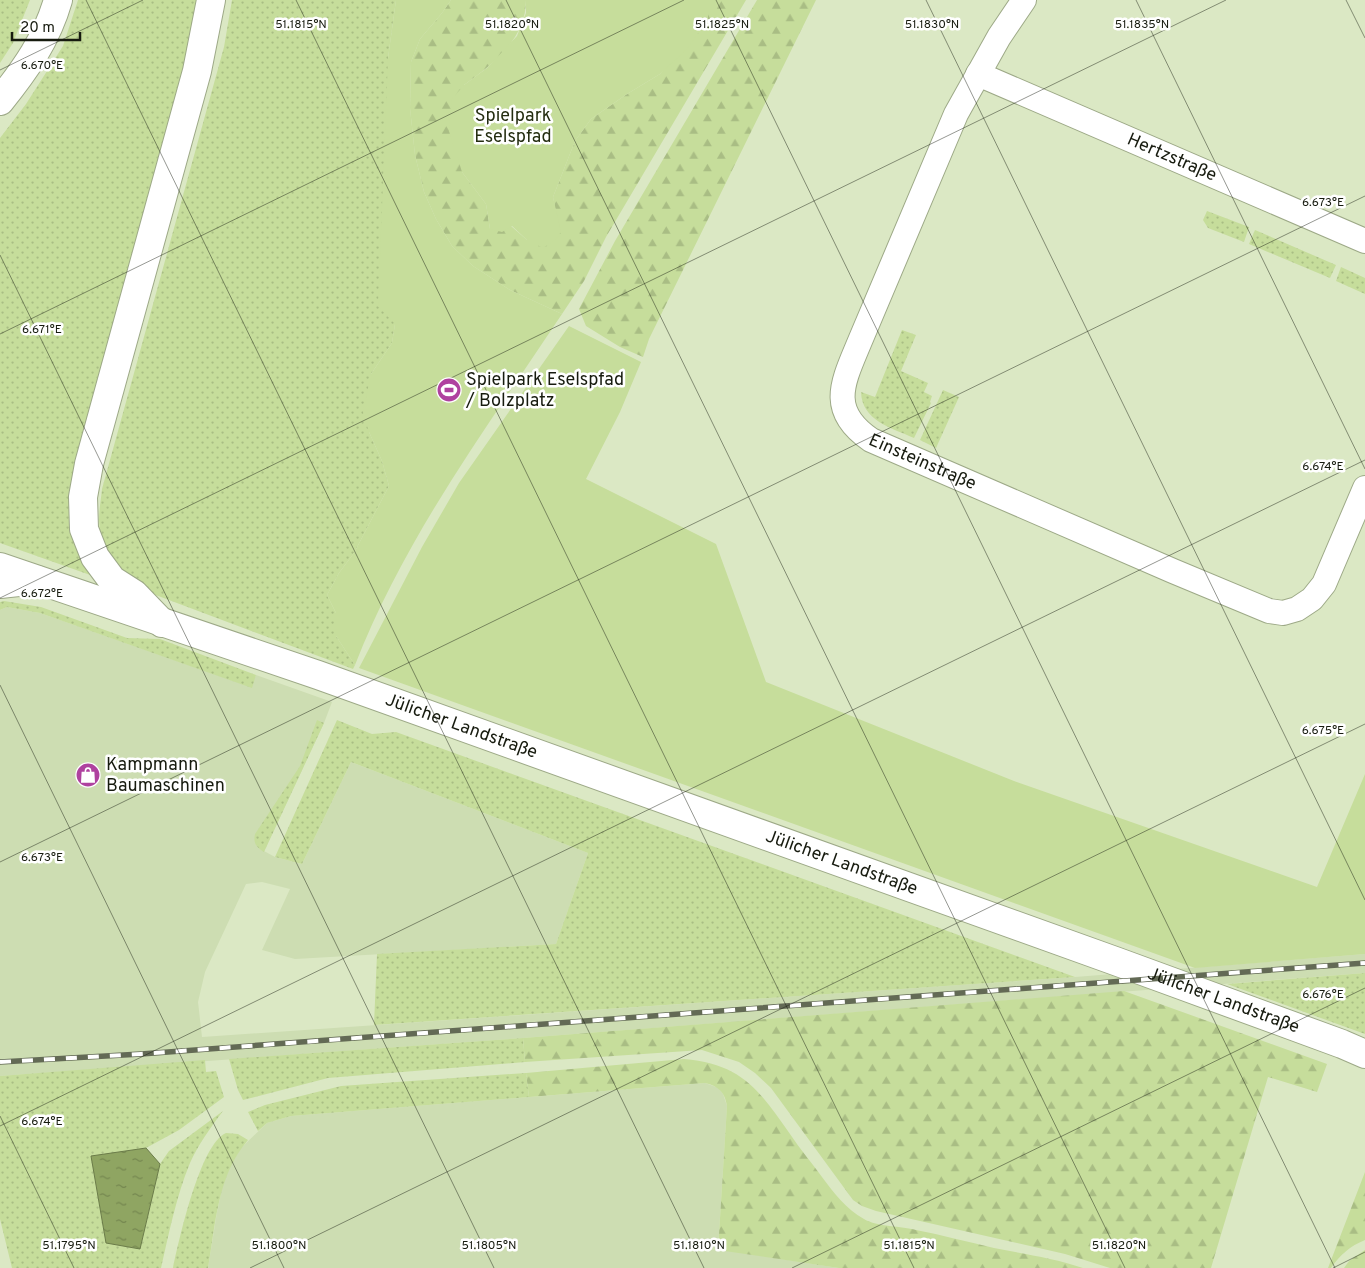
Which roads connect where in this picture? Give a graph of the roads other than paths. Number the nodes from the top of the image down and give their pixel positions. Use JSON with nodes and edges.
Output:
{"nodes":[{"id":1,"x":58,"y":0,"type":"edge"},
{"id":2,"x":211,"y":0,"type":"edge"},
{"id":3,"x":1024,"y":0,"type":"edge"},
{"id":4,"x":978,"y":74,"type":"junction"},
{"id":5,"x":0,"y":101,"type":"edge"},
{"id":6,"x":1365,"y":241,"type":"edge"},
{"id":7,"x":1365,"y":488,"type":"edge"},
{"id":8,"x":0,"y":567,"type":"edge"},
{"id":9,"x":37,"y":580,"type":"junction"},
{"id":10,"x":0,"y":584,"type":"edge"},
{"id":11,"x":162,"y":623,"type":"junction"},
{"id":12,"x":1365,"y":1054,"type":"edge"}],
"edges":[{"from":1,"to":5,"type":"main road"},
{"from":2,"to":11,"type":"main road"},
{"from":3,"to":4,"type":"street","name":"Einsteinstraße"},
{"from":4,"to":6,"type":"street","name":"Hertzstraße"},
{"from":4,"to":7,"type":"street","name":"Einsteinstraße"},
{"from":8,"to":9,"type":"main road","name":"Jülicher Landstraße"},
{"from":9,"to":10,"type":"main road"},
{"from":9,"to":11,"type":"main road","name":"Jülicher Landstraße"},
{"from":11,"to":12,"type":"main road","name":"Jülicher Landstraße"}]}
